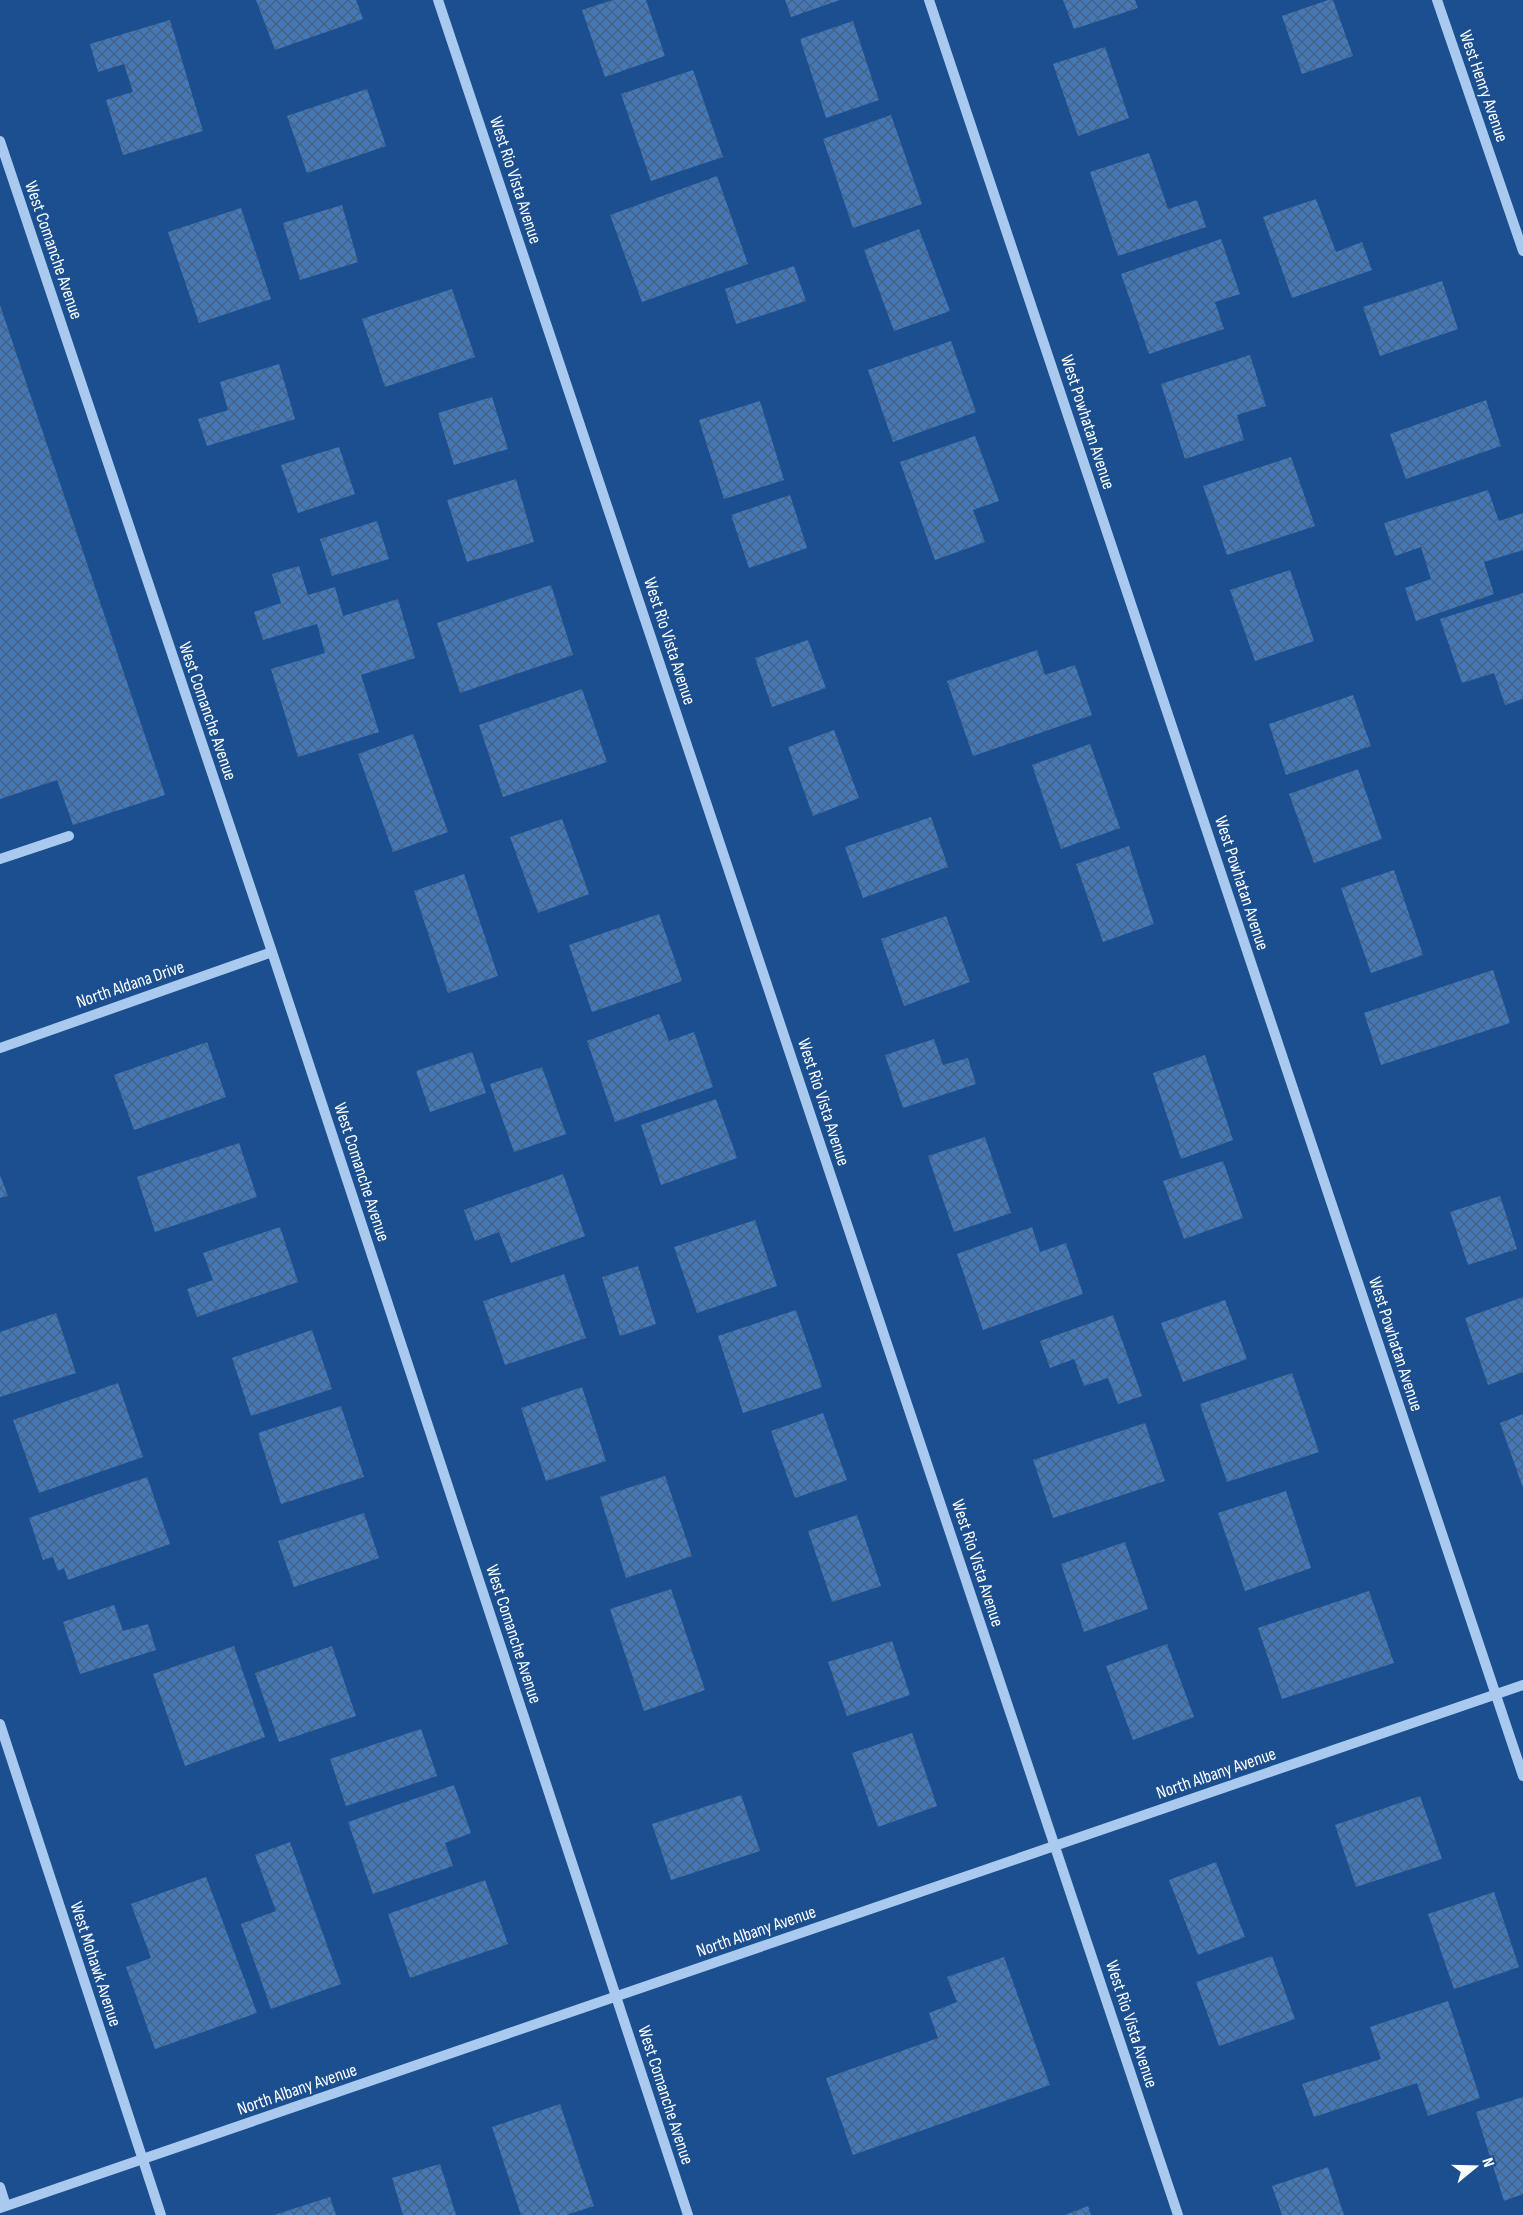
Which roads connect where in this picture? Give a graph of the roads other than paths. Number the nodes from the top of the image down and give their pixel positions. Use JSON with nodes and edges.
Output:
{"nodes":[{"id":1,"x":438,"y":0,"type":"edge"},
{"id":2,"x":929,"y":0,"type":"edge"},
{"id":3,"x":1437,"y":0,"type":"edge"},
{"id":4,"x":0,"y":141,"type":"edge"},
{"id":5,"x":1523,"y":251,"type":"edge"},
{"id":6,"x":69,"y":836,"type":"dead end"},
{"id":7,"x":0,"y":858,"type":"edge"},
{"id":8,"x":272,"y":952,"type":"junction"},
{"id":9,"x":0,"y":1048,"type":"edge"},
{"id":10,"x":1523,"y":1685,"type":"edge"},
{"id":11,"x":1496,"y":1695,"type":"junction"},
{"id":12,"x":0,"y":1724,"type":"edge"},
{"id":13,"x":1523,"y":1776,"type":"edge"},
{"id":14,"x":1055,"y":1846,"type":"junction"},
{"id":15,"x":616,"y":1996,"type":"junction"},
{"id":16,"x":142,"y":2160,"type":"junction"},
{"id":17,"x":0,"y":2187,"type":"edge"},
{"id":18,"x":3,"y":2207,"type":"edge"},
{"id":19,"x":161,"y":2215,"type":"edge"},
{"id":20,"x":688,"y":2215,"type":"edge"},
{"id":21,"x":1178,"y":2215,"type":"edge"}],
"edges":[{"from":1,"to":14,"type":"street","name":"West Rio Vista Avenue"},
{"from":2,"to":11,"type":"street","name":"West Powhatan Avenue"},
{"from":3,"to":5,"type":"street","name":"West Henry Avenue"},
{"from":4,"to":8,"type":"street","name":"West Comanche Avenue"},
{"from":6,"to":7,"type":"street"},
{"from":8,"to":9,"type":"street","name":"North Aldana Drive"},
{"from":8,"to":15,"type":"street","name":"West Comanche Avenue"},
{"from":10,"to":11,"type":"street","name":"North Albany Avenue"},
{"from":11,"to":13,"type":"street","name":"West Powhatan Avenue"},
{"from":11,"to":14,"type":"street","name":"North Albany Avenue"},
{"from":12,"to":16,"type":"street","name":"West Mohawk Avenue"},
{"from":14,"to":15,"type":"street","name":"North Albany Avenue"},
{"from":14,"to":21,"type":"street","name":"West Rio Vista Avenue"},
{"from":15,"to":16,"type":"street","name":"North Albany Avenue"},
{"from":15,"to":20,"type":"street","name":"West Comanche Avenue"},
{"from":16,"to":18,"type":"street","name":"North Albany Avenue"},
{"from":16,"to":19,"type":"street","name":"West Mohawk Avenue"},
{"from":17,"to":18,"type":"street"}]}
